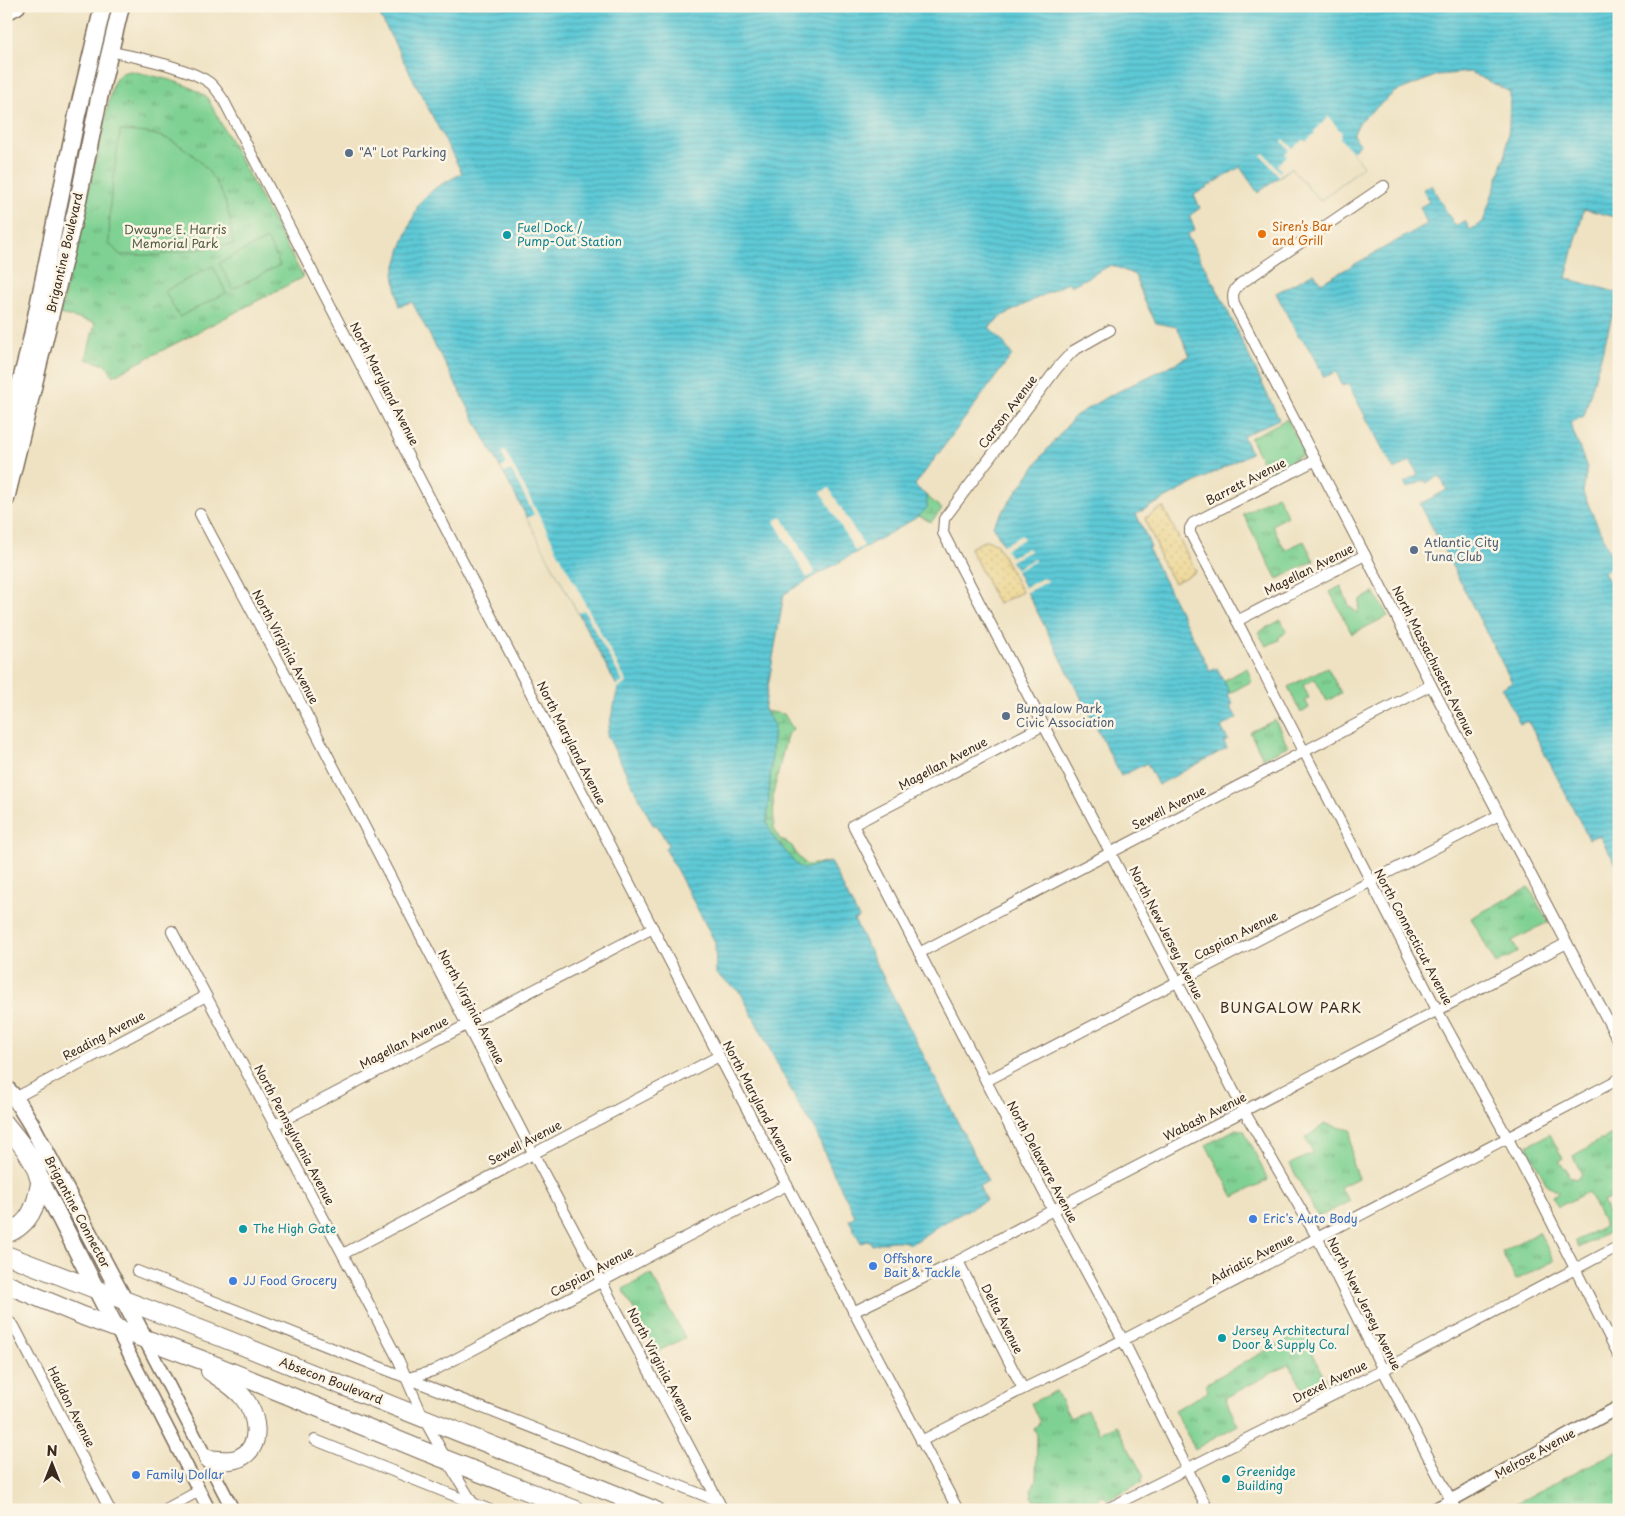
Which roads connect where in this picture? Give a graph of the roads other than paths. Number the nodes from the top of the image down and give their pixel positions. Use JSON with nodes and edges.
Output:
{"nodes":[{"id":1,"x":102,"y":6,"type":"edge"},
{"id":2,"x":121,"y":6,"type":"edge"},
{"id":3,"x":129,"y":6,"type":"edge"},
{"id":4,"x":111,"y":46,"type":"junction"},
{"id":5,"x":1384,"y":186,"type":"dead end"},
{"id":6,"x":57,"y":206,"type":"junction"},
{"id":7,"x":76,"y":210,"type":"junction"},
{"id":8,"x":1110,"y":330,"type":"dead end"},
{"id":9,"x":6,"y":439,"type":"edge"},
{"id":10,"x":1316,"y":460,"type":"junction"},
{"id":11,"x":6,"y":499,"type":"edge"},
{"id":12,"x":200,"y":514,"type":"dead end"},
{"id":13,"x":942,"y":526,"type":"joint"},
{"id":14,"x":1190,"y":528,"type":"joint"},
{"id":15,"x":1366,"y":555,"type":"junction"},
{"id":16,"x":1237,"y":621,"type":"junction"},
{"id":17,"x":1431,"y":685,"type":"junction"},
{"id":18,"x":1044,"y":725,"type":"junction"},
{"id":19,"x":1303,"y":752,"type":"junction"},
{"id":20,"x":1499,"y":815,"type":"junction"},
{"id":21,"x":853,"y":825,"type":"joint"},
{"id":22,"x":1110,"y":852,"type":"junction"},
{"id":23,"x":1369,"y":881,"type":"junction"},
{"id":24,"x":653,"y":928,"type":"junction"},
{"id":25,"x":172,"y":931,"type":"dead end"},
{"id":26,"x":1567,"y":943,"type":"junction"},
{"id":27,"x":919,"y":953,"type":"junction"},
{"id":28,"x":1176,"y":981,"type":"junction"},
{"id":29,"x":206,"y":996,"type":"junction"},
{"id":30,"x":1437,"y":1010,"type":"junction"},
{"id":31,"x":466,"y":1024,"type":"junction"},
{"id":32,"x":1619,"y":1042,"type":"edge"},
{"id":33,"x":719,"y":1056,"type":"junction"},
{"id":34,"x":1619,"y":1079,"type":"edge"},
{"id":35,"x":986,"y":1081,"type":"junction"},
{"id":36,"x":11,"y":1093,"type":"edge"},
{"id":37,"x":1244,"y":1111,"type":"junction"},
{"id":38,"x":6,"y":1125,"type":"edge"},
{"id":39,"x":274,"y":1125,"type":"junction"},
{"id":40,"x":1507,"y":1137,"type":"junction"},
{"id":41,"x":533,"y":1153,"type":"junction"},
{"id":42,"x":40,"y":1179,"type":"junction"},
{"id":43,"x":788,"y":1185,"type":"junction"},
{"id":44,"x":1053,"y":1210,"type":"junction"},
{"id":45,"x":6,"y":1234,"type":"edge"},
{"id":46,"x":1318,"y":1239,"type":"junction"},
{"id":47,"x":1619,"y":1246,"type":"edge"},
{"id":48,"x":343,"y":1254,"type":"junction"},
{"id":49,"x":6,"y":1256,"type":"edge"},
{"id":50,"x":958,"y":1261,"type":"junction"},
{"id":51,"x":1575,"y":1269,"type":"junction"},
{"id":52,"x":137,"y":1271,"type":"dead end"},
{"id":53,"x":602,"y":1281,"type":"junction"},
{"id":54,"x":6,"y":1284,"type":"edge"},
{"id":55,"x":98,"y":1292,"type":"junction"},
{"id":56,"x":124,"y":1301,"type":"junction"},
{"id":57,"x":853,"y":1312,"type":"junction"},
{"id":58,"x":6,"y":1319,"type":"edge"},
{"id":59,"x":116,"y":1328,"type":"junction"},
{"id":60,"x":144,"y":1338,"type":"junction"},
{"id":61,"x":1123,"y":1340,"type":"junction"},
{"id":62,"x":180,"y":1352,"type":"junction"},
{"id":63,"x":1619,"y":1356,"type":"edge"},
{"id":64,"x":1383,"y":1370,"type":"junction"},
{"id":65,"x":407,"y":1378,"type":"junction"},
{"id":66,"x":1023,"y":1389,"type":"junction"},
{"id":67,"x":1619,"y":1407,"type":"edge"},
{"id":68,"x":423,"y":1417,"type":"junction"},
{"id":69,"x":315,"y":1440,"type":"dead end"},
{"id":70,"x":921,"y":1441,"type":"junction"},
{"id":71,"x":446,"y":1459,"type":"junction"},
{"id":72,"x":208,"y":1460,"type":"junction"},
{"id":73,"x":1187,"y":1467,"type":"junction"},
{"id":74,"x":199,"y":1491,"type":"junction"},
{"id":75,"x":720,"y":1505,"type":"edge"},
{"id":76,"x":1454,"y":1505,"type":"edge"},
{"id":77,"x":475,"y":1507,"type":"edge"},
{"id":78,"x":110,"y":1510,"type":"edge"},
{"id":79,"x":164,"y":1510,"type":"edge"},
{"id":80,"x":209,"y":1510,"type":"edge"},
{"id":81,"x":233,"y":1510,"type":"edge"},
{"id":82,"x":490,"y":1510,"type":"edge"},
{"id":83,"x":576,"y":1510,"type":"edge"},
{"id":84,"x":654,"y":1510,"type":"edge"},
{"id":85,"x":958,"y":1510,"type":"edge"},
{"id":86,"x":1105,"y":1510,"type":"edge"},
{"id":87,"x":1208,"y":1510,"type":"edge"},
{"id":88,"x":1434,"y":1510,"type":"edge"}],
"edges":[{"from":1,"to":6,"type":"main road","name":"Brigantine Boulevard"},
{"from":2,"to":4,"type":"main road","name":"Brigantine Boulevard"},
{"from":3,"to":4,"type":"main road"},
{"from":4,"to":7,"type":"main road","name":"Brigantine Boulevard"},
{"from":4,"to":24,"type":"street","name":"North Maryland Avenue"},
{"from":5,"to":10,"type":"street","name":"North Massachusetts Avenue"},
{"from":6,"to":7,"type":"main road"},
{"from":6,"to":9,"type":"main road","name":"Brigantine Boulevard"},
{"from":7,"to":11,"type":"main road","name":"Brigantine Boulevard"},
{"from":8,"to":13,"type":"street","name":"Carson Avenue"},
{"from":10,"to":14,"type":"street","name":"Barrett Avenue"},
{"from":10,"to":15,"type":"street","name":"North Massachusetts Avenue"},
{"from":12,"to":31,"type":"street","name":"North Virginia Avenue"},
{"from":13,"to":18,"type":"street","name":"North New Jersey Avenue"},
{"from":14,"to":16,"type":"street","name":"North Connecticut Avenue"},
{"from":15,"to":16,"type":"street","name":"Magellan Avenue"},
{"from":15,"to":17,"type":"street","name":"North Massachusetts Avenue"},
{"from":16,"to":19,"type":"street","name":"North Connecticut Avenue"},
{"from":17,"to":19,"type":"street","name":"Sewell Avenue"},
{"from":17,"to":20,"type":"street","name":"North Massachusetts Avenue"},
{"from":18,"to":21,"type":"street","name":"Magellan Avenue"},
{"from":18,"to":22,"type":"street","name":"North New Jersey Avenue"},
{"from":19,"to":22,"type":"street","name":"Sewell Avenue"},
{"from":19,"to":23,"type":"street","name":"North Connecticut Avenue"},
{"from":20,"to":23,"type":"street","name":"Caspian Avenue"},
{"from":20,"to":26,"type":"street","name":"North Massachusetts Avenue"},
{"from":21,"to":27,"type":"street","name":"North Delaware Avenue"},
{"from":22,"to":27,"type":"street","name":"Sewell Avenue"},
{"from":22,"to":28,"type":"street","name":"North New Jersey Avenue"},
{"from":23,"to":28,"type":"street","name":"Caspian Avenue"},
{"from":23,"to":30,"type":"street","name":"North Connecticut Avenue"},
{"from":24,"to":31,"type":"street","name":"Magellan Avenue"},
{"from":24,"to":33,"type":"street","name":"North Maryland Avenue"},
{"from":25,"to":29,"type":"street","name":"North Pennsylvania Avenue"},
{"from":26,"to":30,"type":"street","name":"Wabash Avenue"},
{"from":26,"to":32,"type":"street","name":"North Massachusetts Avenue"},
{"from":27,"to":35,"type":"street","name":"North Delaware Avenue"},
{"from":28,"to":35,"type":"street","name":"Caspian Avenue"},
{"from":28,"to":37,"type":"street","name":"North New Jersey Avenue"},
{"from":29,"to":36,"type":"street","name":"Reading Avenue"},
{"from":29,"to":39,"type":"street","name":"North Pennsylvania Avenue"},
{"from":30,"to":37,"type":"street","name":"Wabash Avenue"},
{"from":30,"to":40,"type":"street","name":"North Connecticut Avenue"},
{"from":31,"to":39,"type":"street","name":"Magellan Avenue"},
{"from":31,"to":41,"type":"street","name":"North Virginia Avenue"},
{"from":33,"to":41,"type":"street","name":"Sewell Avenue"},
{"from":33,"to":43,"type":"street","name":"North Maryland Avenue"},
{"from":34,"to":40,"type":"street","name":"Adriatic Avenue"},
{"from":35,"to":44,"type":"street","name":"North Delaware Avenue"},
{"from":36,"to":56,"type":"main road","name":"Brigantine Connector"},
{"from":37,"to":44,"type":"street","name":"Wabash Avenue"},
{"from":37,"to":46,"type":"street","name":"North New Jersey Avenue"},
{"from":38,"to":42,"type":"highway","name":"Brigantine Connector"},
{"from":39,"to":48,"type":"street","name":"North Pennsylvania Avenue"},
{"from":40,"to":46,"type":"street","name":"Adriatic Avenue"},
{"from":40,"to":51,"type":"street","name":"North Connecticut Avenue"},
{"from":41,"to":48,"type":"street","name":"Sewell Avenue"},
{"from":41,"to":53,"type":"street","name":"North Virginia Avenue"},
{"from":42,"to":45,"type":"highway"},
{"from":42,"to":55,"type":"main road","name":"Brigantine Connector"},
{"from":43,"to":53,"type":"street","name":"Caspian Avenue"},
{"from":43,"to":57,"type":"street","name":"North Maryland Avenue"},
{"from":44,"to":50,"type":"street","name":"Wabash Avenue"},
{"from":44,"to":61,"type":"street","name":"North Delaware Avenue"},
{"from":46,"to":61,"type":"street","name":"Adriatic Avenue"},
{"from":46,"to":64,"type":"street","name":"North New Jersey Avenue"},
{"from":47,"to":51,"type":"street","name":"Drexel Avenue"},
{"from":48,"to":65,"type":"street","name":"North Pennsylvania Avenue"},
{"from":49,"to":55,"type":"highway","name":"Absecon Boulevard"},
{"from":50,"to":57,"type":"street","name":"Wabash Avenue"},
{"from":50,"to":66,"type":"street","name":"Delta Avenue"},
{"from":51,"to":63,"type":"street","name":"North Connecticut Avenue"},
{"from":51,"to":64,"type":"street","name":"Drexel Avenue"},
{"from":52,"to":65,"type":"street"},
{"from":53,"to":65,"type":"street","name":"Caspian Avenue"},
{"from":53,"to":75,"type":"street","name":"North Virginia Avenue"},
{"from":54,"to":59,"type":"highway"},
{"from":55,"to":56,"type":"highway","name":"Absecon Boulevard"},
{"from":55,"to":59,"type":"main road","name":"Brigantine Connector"},
{"from":56,"to":60,"type":"main road","name":"Brigantine Connector"},
{"from":56,"to":68,"type":"highway","name":"Absecon Boulevard"},
{"from":57,"to":70,"type":"street","name":"North Maryland Avenue"},
{"from":58,"to":78,"type":"street","name":"Haddon Avenue"},
{"from":59,"to":60,"type":"highway"},
{"from":59,"to":74,"type":"street"},
{"from":60,"to":62,"type":"highway"},
{"from":60,"to":72,"type":"street"},
{"from":61,"to":66,"type":"street","name":"Adriatic Avenue"},
{"from":61,"to":73,"type":"street","name":"North Delaware Avenue"},
{"from":62,"to":71,"type":"highway"},
{"from":62,"to":72,"type":"highway"},
{"from":64,"to":73,"type":"street","name":"Drexel Avenue"},
{"from":64,"to":76,"type":"street","name":"North New Jersey Avenue"},
{"from":65,"to":68,"type":"street","name":"North Pennsylvania Avenue"},
{"from":65,"to":75,"type":"street"},
{"from":66,"to":70,"type":"street","name":"Adriatic Avenue"},
{"from":67,"to":76,"type":"street","name":"Melrose Avenue"},
{"from":68,"to":71,"type":"street","name":"North Pennsylvania Avenue"},
{"from":68,"to":84,"type":"highway","name":"Absecon Boulevard"},
{"from":69,"to":77,"type":"street"},
{"from":70,"to":85,"type":"street","name":"North Maryland Avenue"},
{"from":71,"to":77,"type":"street","name":"North Pennsylvania Avenue"},
{"from":71,"to":83,"type":"highway"},
{"from":72,"to":81,"type":"street"},
{"from":73,"to":86,"type":"street","name":"Drexel Avenue"},
{"from":73,"to":87,"type":"street","name":"North Delaware Avenue"},
{"from":74,"to":79,"type":"street"},
{"from":74,"to":80,"type":"street"},
{"from":76,"to":88,"type":"street","name":"Melrose Avenue"},
{"from":77,"to":82,"type":"street"}]}
